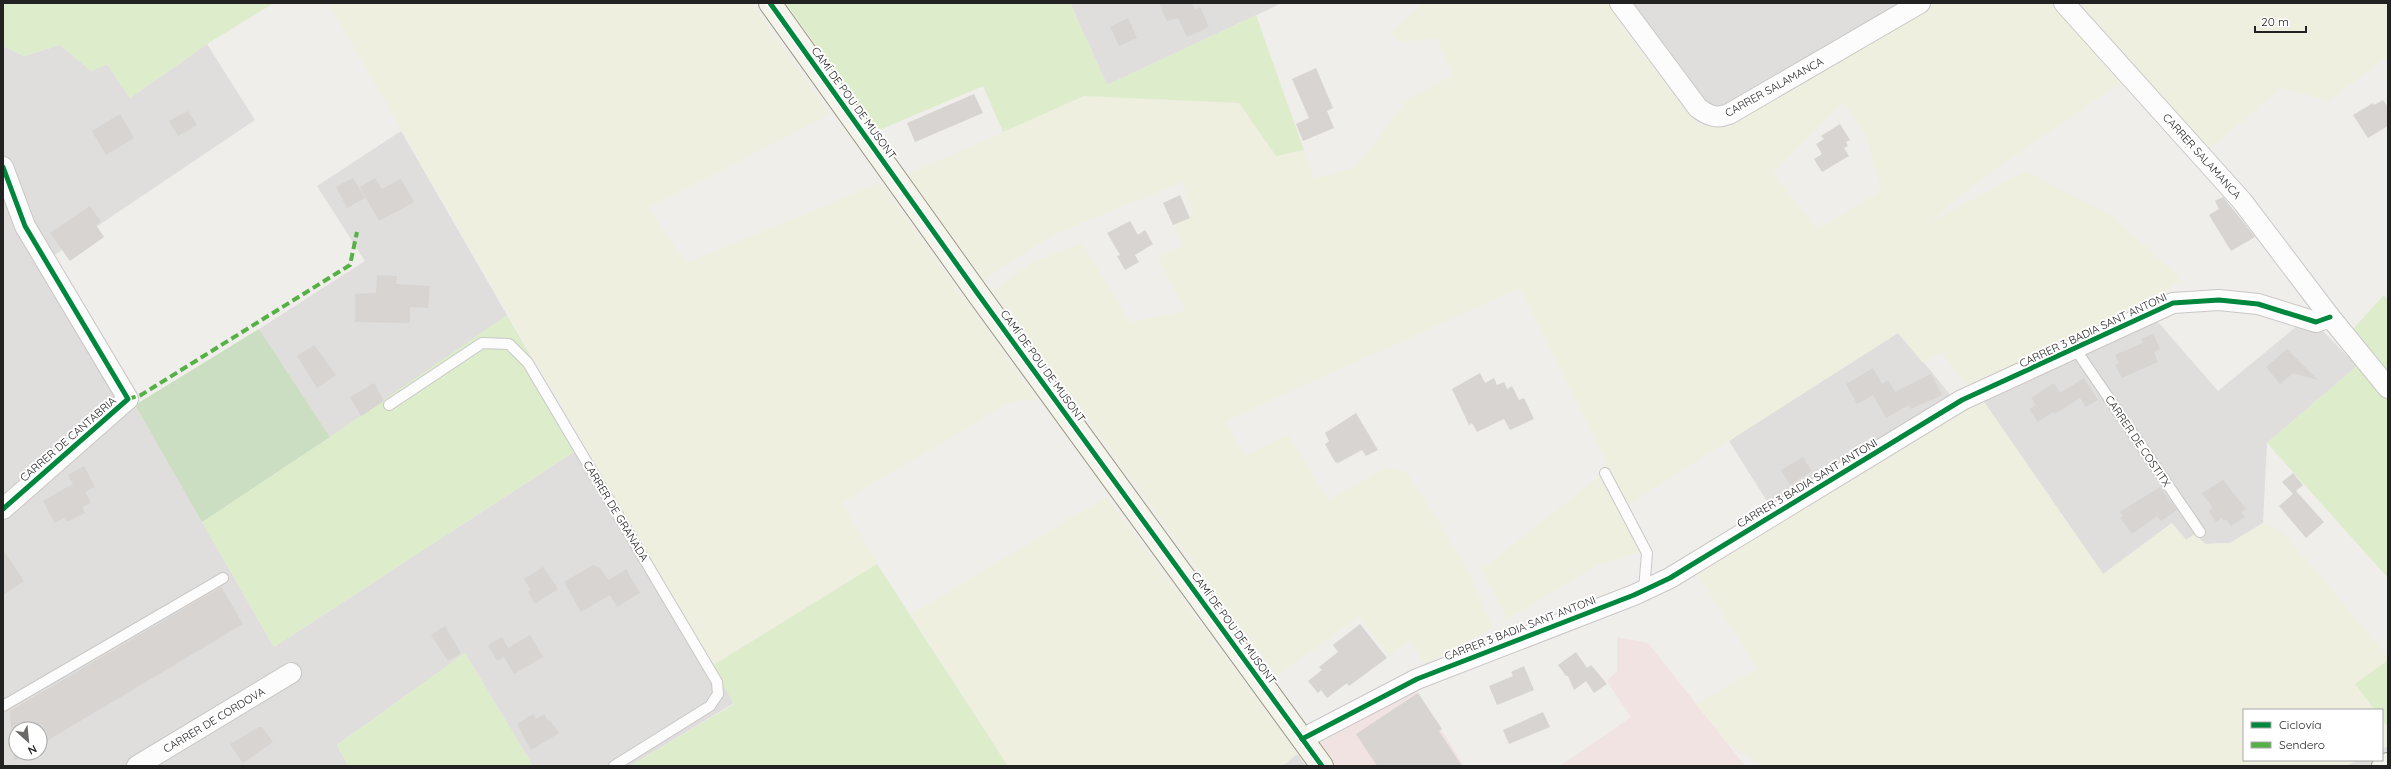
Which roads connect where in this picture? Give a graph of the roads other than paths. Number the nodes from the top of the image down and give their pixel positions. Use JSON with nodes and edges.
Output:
{"nodes":[{"id":1,"x":770,"y":3,"type":"edge"},
{"id":2,"x":1620,"y":3,"type":"edge"},
{"id":3,"x":1920,"y":3,"type":"edge"},
{"id":4,"x":2064,"y":3,"type":"edge"},
{"id":5,"x":3,"y":167,"type":"edge"},
{"id":6,"x":2330,"y":317,"type":"junction"},
{"id":7,"x":2076,"y":350,"type":"junction"},
{"id":8,"x":2388,"y":388,"type":"edge"},
{"id":9,"x":389,"y":405,"type":"dead end"},
{"id":10,"x":1605,"y":473,"type":"dead end"},
{"id":11,"x":3,"y":509,"type":"edge"},
{"id":12,"x":2200,"y":532,"type":"dead end"},
{"id":13,"x":223,"y":578,"type":"dead end"},
{"id":14,"x":1644,"y":590,"type":"junction"},
{"id":15,"x":291,"y":673,"type":"dead end"},
{"id":16,"x":3,"y":706,"type":"edge"},
{"id":17,"x":1310,"y":755,"type":"edge"},
{"id":18,"x":2388,"y":764,"type":"edge"},
{"id":19,"x":137,"y":766,"type":"edge"},
{"id":20,"x":614,"y":766,"type":"edge"},
{"id":21,"x":2383,"y":766,"type":"edge"}],
"edges":[{"from":1,"to":17,"type":"street","name":"CAMÍ DE POU DE MUSONT"},
{"from":2,"to":3,"type":"street","name":"CARRER SALAMANCA"},
{"from":4,"to":6,"type":"street","name":"CARRER SALAMANCA"},
{"from":5,"to":11,"type":"street","name":"CARRER DE CANTABRIA"},
{"from":6,"to":7,"type":"street","name":"CARRER 3 BADIA SANT ANTONI"},
{"from":6,"to":8,"type":"street","name":"CARRER SALAMANCA"},
{"from":7,"to":12,"type":"lane","name":"CARRER DE COSTITX"},
{"from":7,"to":14,"type":"street","name":"CARRER 3 BADIA SANT ANTONI"},
{"from":9,"to":20,"type":"lane","name":"CARRER DE GRANADA"},
{"from":10,"to":14,"type":"lane"},
{"from":13,"to":16,"type":"lane"},
{"from":14,"to":17,"type":"street","name":"CARRER 3 BADIA SANT ANTONI"},
{"from":15,"to":19,"type":"street","name":"CARRER DE CORDOVA"},
{"from":18,"to":21,"type":"street"}]}
